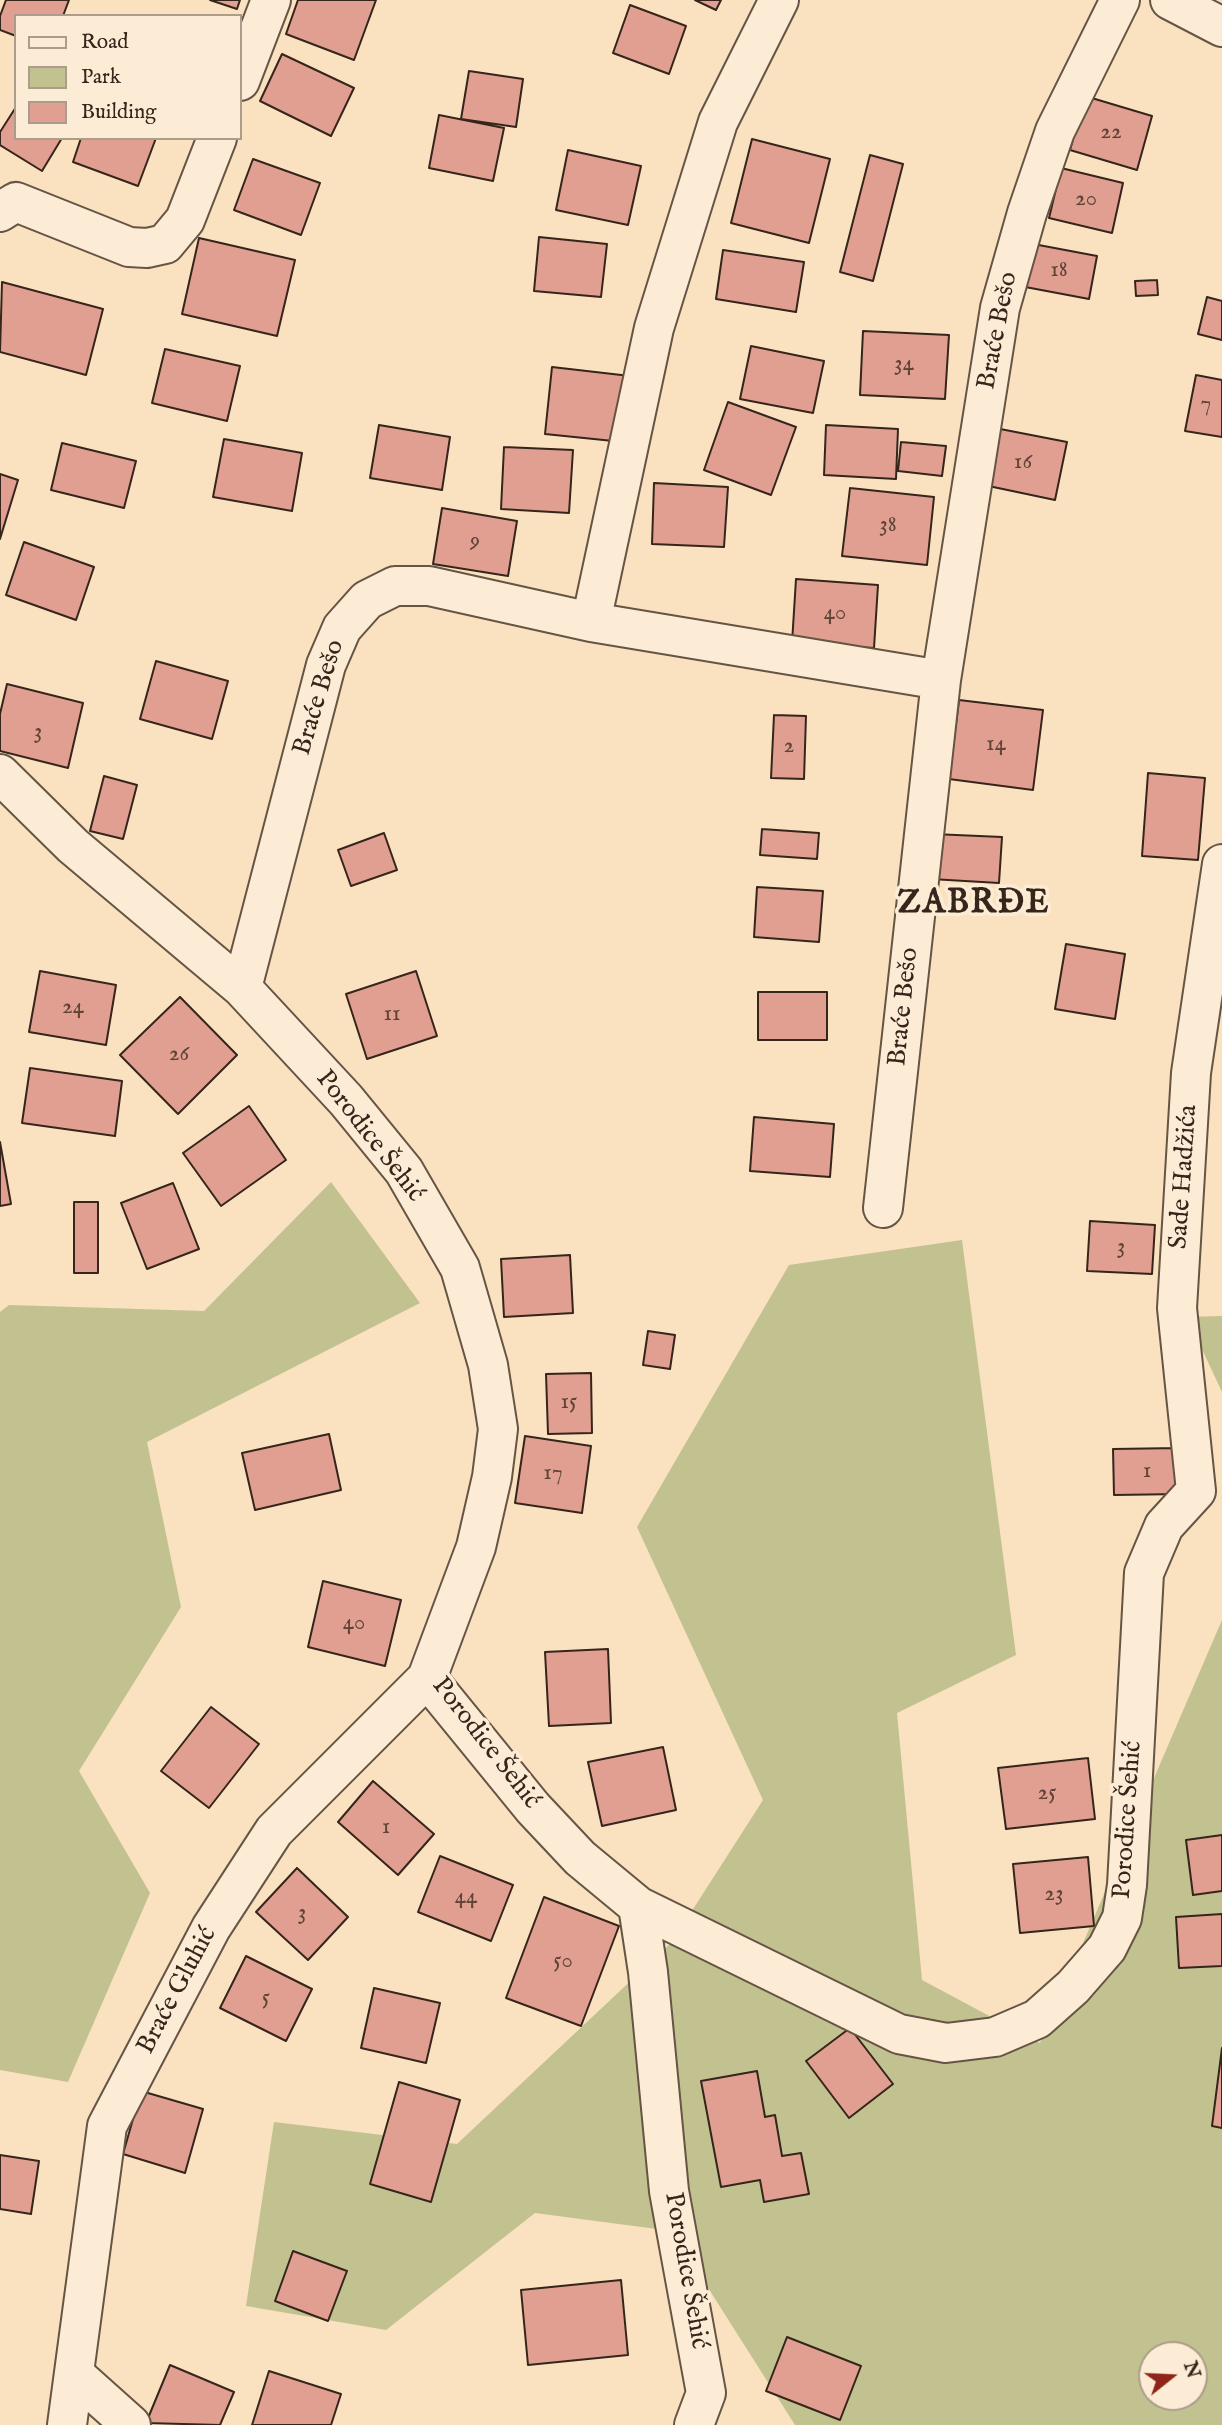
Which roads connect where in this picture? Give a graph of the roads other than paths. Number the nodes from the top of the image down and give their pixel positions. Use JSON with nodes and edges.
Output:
{"nodes":[{"id":1,"x":271,"y":0,"type":"edge"},
{"id":2,"x":779,"y":0,"type":"edge"},
{"id":3,"x":1120,"y":0,"type":"edge"},
{"id":4,"x":1170,"y":0,"type":"edge"},
{"id":5,"x":1222,"y":27,"type":"edge"},
{"id":6,"x":242,"y":76,"type":"edge"},
{"id":7,"x":216,"y":140,"type":"edge"},
{"id":8,"x":0,"y":212,"type":"edge"},
{"id":9,"x":591,"y":622,"type":"junction"},
{"id":10,"x":941,"y":680,"type":"junction"},
{"id":11,"x":0,"y":774,"type":"edge"},
{"id":12,"x":1222,"y":864,"type":"edge"},
{"id":13,"x":242,"y":988,"type":"junction"},
{"id":14,"x":883,"y":1208,"type":"dead end"},
{"id":15,"x":1209,"y":1491,"type":"edge"},
{"id":16,"x":427,"y":1678,"type":"junction"},
{"id":17,"x":638,"y":1906,"type":"junction"},
{"id":18,"x":74,"y":2374,"type":"junction"},
{"id":19,"x":67,"y":2425,"type":"edge"},
{"id":20,"x":131,"y":2425,"type":"edge"},
{"id":21,"x":694,"y":2425,"type":"edge"}],
"edges":[{"from":1,"to":6,"type":"street"},
{"from":2,"to":9,"type":"street"},
{"from":3,"to":10,"type":"street","name":"Braće Bešo"},
{"from":4,"to":5,"type":"street"},
{"from":7,"to":8,"type":"street"},
{"from":9,"to":10,"type":"street","name":"Braće Bešo"},
{"from":9,"to":13,"type":"street","name":"Braće Bešo"},
{"from":10,"to":14,"type":"street","name":"Braće Bešo"},
{"from":11,"to":13,"type":"street","name":"Porodice Šehić"},
{"from":12,"to":15,"type":"street","name":"Sade Hadžića"},
{"from":13,"to":16,"type":"street","name":"Porodice Šehić"},
{"from":15,"to":17,"type":"street","name":"Porodice Šehić"},
{"from":16,"to":17,"type":"street","name":"Porodice Šehić"},
{"from":16,"to":18,"type":"street","name":"Braće Gluhić"},
{"from":17,"to":21,"type":"street","name":"Porodice Šehić"},
{"from":18,"to":19,"type":"street","name":"Braće Gluhić"},
{"from":18,"to":20,"type":"street"}]}
